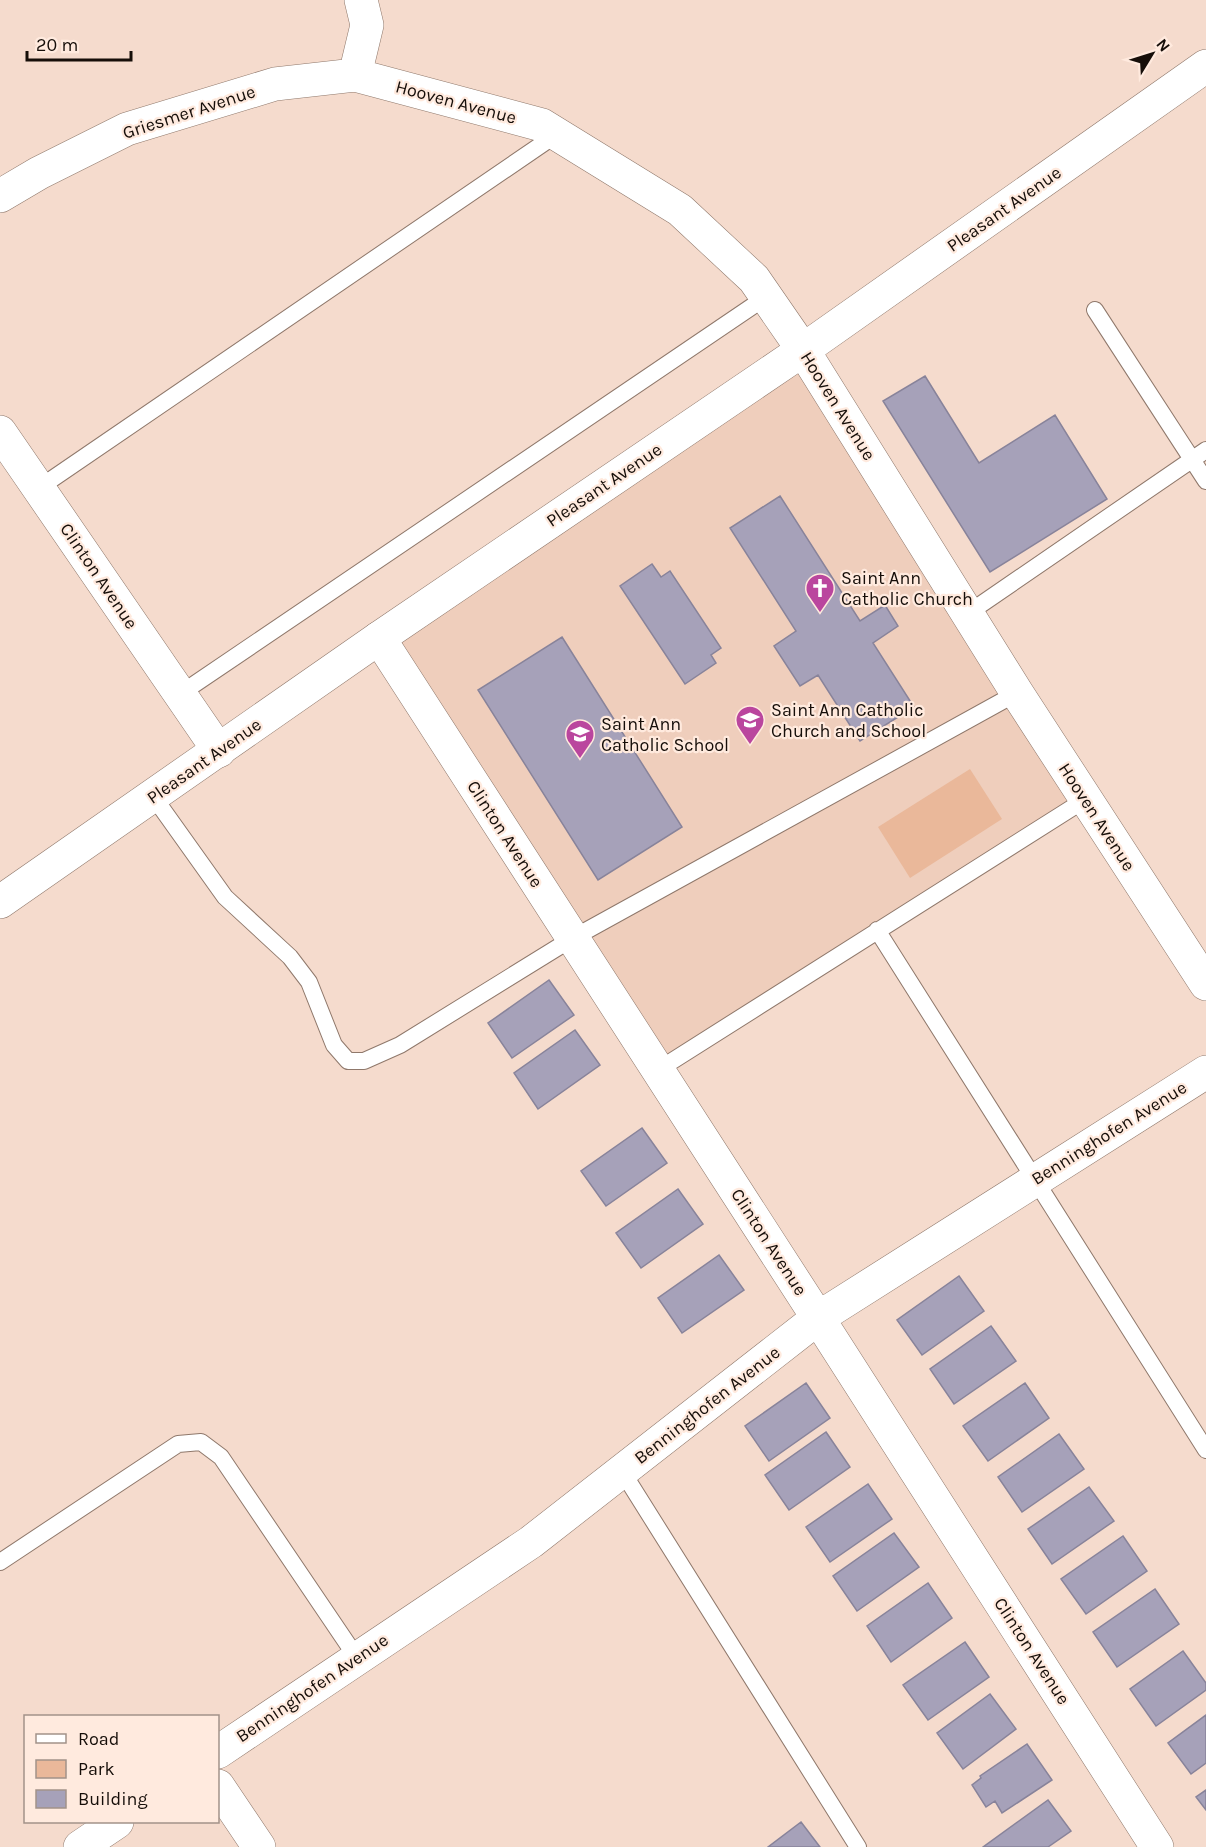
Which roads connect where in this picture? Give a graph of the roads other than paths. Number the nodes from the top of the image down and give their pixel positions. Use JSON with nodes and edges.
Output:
{"nodes":[{"id":1,"x":361,"y":0,"type":"edge"},
{"id":2,"x":1206,"y":66,"type":"edge"},
{"id":3,"x":355,"y":75,"type":"junction"},
{"id":4,"x":557,"y":134,"type":"junction"},
{"id":5,"x":0,"y":196,"type":"edge"},
{"id":6,"x":766,"y":297,"type":"junction"},
{"id":7,"x":1095,"y":310,"type":"dead end"},
{"id":8,"x":803,"y":350,"type":"junction"},
{"id":9,"x":4,"y":445,"type":"edge"},
{"id":10,"x":1199,"y":455,"type":"edge"},
{"id":11,"x":1206,"y":481,"type":"edge"},
{"id":12,"x":39,"y":488,"type":"junction"},
{"id":13,"x":967,"y":614,"type":"junction"},
{"id":14,"x":379,"y":638,"type":"junction"},
{"id":15,"x":1017,"y":693,"type":"junction"},
{"id":16,"x":180,"y":694,"type":"junction"},
{"id":17,"x":219,"y":751,"type":"junction"},
{"id":18,"x":153,"y":796,"type":"junction"},
{"id":19,"x":1086,"y":799,"type":"junction"},
{"id":20,"x":0,"y":902,"type":"edge"},
{"id":21,"x":877,"y":930,"type":"junction"},
{"id":22,"x":573,"y":938,"type":"junction"},
{"id":23,"x":1206,"y":984,"type":"edge"},
{"id":24,"x":658,"y":1071,"type":"junction"},
{"id":25,"x":1206,"y":1072,"type":"edge"},
{"id":26,"x":1036,"y":1180,"type":"junction"},
{"id":27,"x":818,"y":1318,"type":"junction"},
{"id":28,"x":1206,"y":1450,"type":"edge"},
{"id":29,"x":622,"y":1470,"type":"junction"},
{"id":30,"x":0,"y":1562,"type":"edge"},
{"id":31,"x":357,"y":1658,"type":"junction"},
{"id":32,"x":219,"y":1751,"type":"edge"},
{"id":33,"x":219,"y":1787,"type":"edge"},
{"id":34,"x":114,"y":1823,"type":"edge"},
{"id":35,"x":80,"y":1847,"type":"edge"},
{"id":36,"x":259,"y":1847,"type":"edge"},
{"id":37,"x":858,"y":1847,"type":"edge"},
{"id":38,"x":1158,"y":1847,"type":"edge"}],
"edges":[{"from":1,"to":3,"type":"street"},
{"from":2,"to":8,"type":"street","name":"Pleasant Avenue"},
{"from":3,"to":4,"type":"street","name":"Hooven Avenue"},
{"from":3,"to":5,"type":"street","name":"Griesmer Avenue"},
{"from":4,"to":6,"type":"street","name":"Hooven Avenue"},
{"from":4,"to":12,"type":"lane"},
{"from":6,"to":8,"type":"street","name":"Hooven Avenue"},
{"from":6,"to":16,"type":"lane"},
{"from":7,"to":10,"type":"lane"},
{"from":8,"to":13,"type":"street","name":"Hooven Avenue"},
{"from":8,"to":14,"type":"street","name":"Pleasant Avenue"},
{"from":9,"to":12,"type":"street","name":"Clinton Avenue"},
{"from":10,"to":11,"type":"lane"},
{"from":10,"to":13,"type":"lane"},
{"from":12,"to":16,"type":"street","name":"Clinton Avenue"},
{"from":13,"to":15,"type":"street","name":"Hooven Avenue"},
{"from":14,"to":17,"type":"street","name":"Pleasant Avenue"},
{"from":14,"to":22,"type":"street","name":"Clinton Avenue"},
{"from":15,"to":19,"type":"street","name":"Hooven Avenue"},
{"from":15,"to":22,"type":"lane"},
{"from":16,"to":17,"type":"street","name":"Clinton Avenue"},
{"from":17,"to":18,"type":"street","name":"Pleasant Avenue"},
{"from":18,"to":20,"type":"street","name":"Pleasant Avenue"},
{"from":18,"to":22,"type":"lane"},
{"from":19,"to":21,"type":"lane"},
{"from":19,"to":23,"type":"street","name":"Hooven Avenue"},
{"from":21,"to":24,"type":"lane"},
{"from":21,"to":26,"type":"lane"},
{"from":22,"to":24,"type":"street","name":"Clinton Avenue"},
{"from":24,"to":27,"type":"street","name":"Clinton Avenue"},
{"from":25,"to":26,"type":"street","name":"Benninghofen Avenue"},
{"from":26,"to":27,"type":"street","name":"Benninghofen Avenue"},
{"from":26,"to":28,"type":"lane"},
{"from":27,"to":29,"type":"street","name":"Benninghofen Avenue"},
{"from":27,"to":38,"type":"street","name":"Clinton Avenue"},
{"from":29,"to":31,"type":"street","name":"Benninghofen Avenue"},
{"from":29,"to":37,"type":"lane"},
{"from":30,"to":31,"type":"lane"},
{"from":31,"to":32,"type":"street","name":"Benninghofen Avenue"},
{"from":33,"to":36,"type":"street"},
{"from":34,"to":35,"type":"street"}]}
